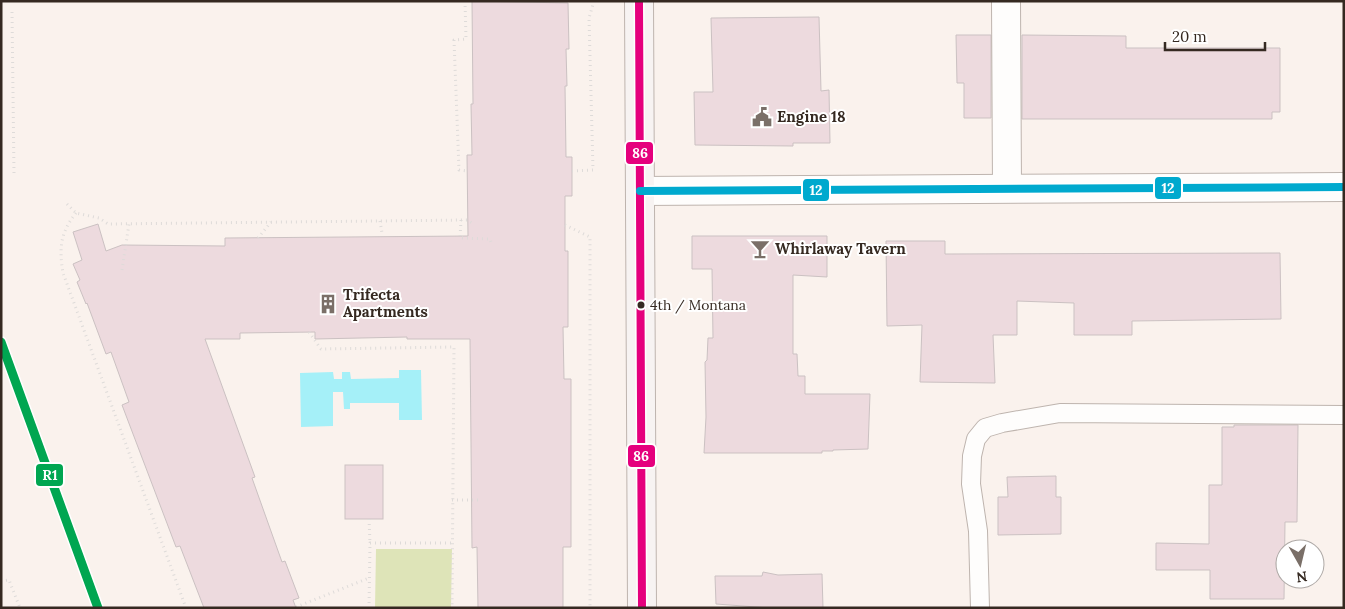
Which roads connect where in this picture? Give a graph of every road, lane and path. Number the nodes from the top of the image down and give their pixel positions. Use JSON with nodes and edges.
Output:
{"nodes":[{"id":1,"x":465,"y":1,"type":"edge"},
{"id":2,"x":594,"y":1,"type":"edge"},
{"id":3,"x":638,"y":1,"type":"edge"},
{"id":4,"x":1006,"y":1,"type":"edge"},
{"id":5,"x":12,"y":12,"type":"dead end"},
{"id":6,"x":467,"y":171,"type":"dead end"},
{"id":7,"x":572,"y":171,"type":"dead end"},
{"id":8,"x":14,"y":173,"type":"dead end"},
{"id":9,"x":1344,"y":187,"type":"edge"},
{"id":10,"x":1007,"y":188,"type":"junction"},
{"id":11,"x":640,"y":191,"type":"junction"},
{"id":12,"x":67,"y":204,"type":"dead end"},
{"id":13,"x":76,"y":213,"type":"junction"},
{"id":14,"x":461,"y":220,"type":"junction"},
{"id":15,"x":380,"y":221,"type":"junction"},
{"id":16,"x":271,"y":222,"type":"junction"},
{"id":17,"x":129,"y":224,"type":"junction"},
{"id":18,"x":474,"y":224,"type":"dead end"},
{"id":19,"x":565,"y":225,"type":"dead end"},
{"id":20,"x":382,"y":233,"type":"dead end"},
{"id":21,"x":258,"y":238,"type":"dead end"},
{"id":22,"x":491,"y":242,"type":"dead end"},
{"id":23,"x":122,"y":270,"type":"dead end"},
{"id":24,"x":309,"y":332,"type":"dead end"},
{"id":25,"x":1344,"y":415,"type":"edge"},
{"id":26,"x":452,"y":500,"type":"junction"},
{"id":27,"x":478,"y":500,"type":"dead end"},
{"id":28,"x":369,"y":519,"type":"dead end"},
{"id":29,"x":370,"y":543,"type":"junction"},
{"id":30,"x":453,"y":543,"type":"junction"},
{"id":31,"x":369,"y":578,"type":"junction"},
{"id":32,"x":1,"y":581,"type":"edge"},
{"id":33,"x":296,"y":607,"type":"edge"},
{"id":34,"x":20,"y":608,"type":"edge"},
{"id":35,"x":186,"y":608,"type":"edge"},
{"id":36,"x":369,"y":608,"type":"edge"},
{"id":37,"x":452,"y":608,"type":"edge"},
{"id":38,"x":590,"y":608,"type":"edge"},
{"id":39,"x":642,"y":608,"type":"edge"},
{"id":40,"x":980,"y":608,"type":"edge"}],
"edges":[{"from":1,"to":6,"type":"path"},
{"from":2,"to":7,"type":"path"},
{"from":3,"to":11,"type":"main road"},
{"from":4,"to":10,"type":"street"},
{"from":5,"to":8,"type":"path"},
{"from":9,"to":10,"type":"street"},
{"from":10,"to":11,"type":"street"},
{"from":11,"to":39,"type":"main road"},
{"from":12,"to":13,"type":"path"},
{"from":13,"to":17,"type":"path"},
{"from":13,"to":35,"type":"path"},
{"from":14,"to":15,"type":"path"},
{"from":14,"to":18,"type":"path"},
{"from":14,"to":22,"type":"path"},
{"from":15,"to":16,"type":"path"},
{"from":15,"to":20,"type":"path"},
{"from":16,"to":17,"type":"path"},
{"from":16,"to":21,"type":"path"},
{"from":17,"to":23,"type":"path"},
{"from":19,"to":38,"type":"path"},
{"from":24,"to":26,"type":"path"},
{"from":25,"to":40,"type":"lane"},
{"from":26,"to":27,"type":"path"},
{"from":26,"to":30,"type":"path"},
{"from":28,"to":29,"type":"path"},
{"from":29,"to":30,"type":"path"},
{"from":29,"to":31,"type":"path"},
{"from":30,"to":37,"type":"path"},
{"from":31,"to":33,"type":"path"},
{"from":31,"to":36,"type":"path"},
{"from":32,"to":34,"type":"path"}]}
